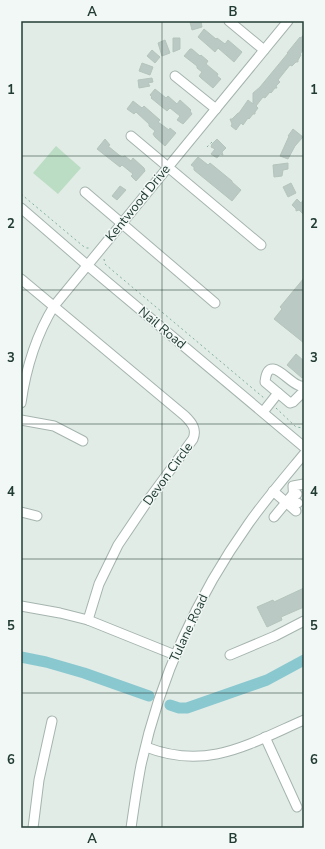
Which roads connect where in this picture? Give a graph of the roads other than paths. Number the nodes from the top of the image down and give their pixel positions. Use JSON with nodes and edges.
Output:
{"nodes":[{"id":1,"x":229,"y":21,"type":"edge"},
{"id":2,"x":288,"y":21,"type":"edge"},
{"id":3,"x":264,"y":50,"type":"junction"},
{"id":4,"x":175,"y":76,"type":"dead end"},
{"id":5,"x":216,"y":109,"type":"junction"},
{"id":6,"x":131,"y":136,"type":"dead end"},
{"id":7,"x":168,"y":167,"type":"junction"},
{"id":8,"x":85,"y":192,"type":"dead end"},
{"id":9,"x":21,"y":208,"type":"edge"},
{"id":10,"x":122,"y":224,"type":"junction"},
{"id":11,"x":261,"y":245,"type":"dead end"},
{"id":12,"x":87,"y":265,"type":"junction"},
{"id":13,"x":21,"y":279,"type":"edge"},
{"id":14,"x":215,"y":303,"type":"dead end"},
{"id":15,"x":54,"y":306,"type":"junction"},
{"id":16,"x":304,"y":387,"type":"edge"},
{"id":17,"x":304,"y":391,"type":"edge"},
{"id":18,"x":278,"y":394,"type":"junction"},
{"id":19,"x":21,"y":403,"type":"edge"},
{"id":20,"x":263,"y":412,"type":"junction"},
{"id":21,"x":21,"y":420,"type":"edge"},
{"id":22,"x":83,"y":441,"type":"dead end"},
{"id":23,"x":304,"y":448,"type":"edge"},
{"id":24,"x":304,"y":484,"type":"edge"},
{"id":25,"x":273,"y":491,"type":"junction"},
{"id":26,"x":286,"y":503,"type":"junction"},
{"id":27,"x":21,"y":512,"type":"edge"},
{"id":28,"x":38,"y":516,"type":"dead end"},
{"id":29,"x":274,"y":517,"type":"dead end"},
{"id":30,"x":21,"y":606,"type":"edge"},
{"id":31,"x":88,"y":620,"type":"junction"},
{"id":32,"x":304,"y":621,"type":"edge"},
{"id":33,"x":175,"y":655,"type":"junction"},
{"id":34,"x":230,"y":655,"type":"dead end"},
{"id":35,"x":52,"y":720,"type":"dead end"},
{"id":36,"x":304,"y":720,"type":"edge"},
{"id":37,"x":265,"y":738,"type":"junction"},
{"id":38,"x":146,"y":747,"type":"junction"},
{"id":39,"x":297,"y":807,"type":"dead end"},
{"id":40,"x":33,"y":828,"type":"edge"},
{"id":41,"x":131,"y":828,"type":"edge"}],
"edges":[{"from":1,"to":3,"type":"street"},
{"from":2,"to":3,"type":"street","name":"Kentwood Drive"},
{"from":3,"to":5,"type":"street","name":"Kentwood Drive"},
{"from":4,"to":5,"type":"street"},
{"from":5,"to":7,"type":"street","name":"Kentwood Drive"},
{"from":6,"to":7,"type":"street"},
{"from":7,"to":10,"type":"street","name":"Kentwood Drive"},
{"from":7,"to":11,"type":"street"},
{"from":8,"to":10,"type":"street"},
{"from":9,"to":12,"type":"street","name":"Nail Road"},
{"from":10,"to":12,"type":"street","name":"Kentwood Drive"},
{"from":10,"to":14,"type":"street"},
{"from":12,"to":15,"type":"street","name":"Kentwood Drive"},
{"from":12,"to":20,"type":"street","name":"Nail Road"},
{"from":13,"to":15,"type":"street","name":"Devon Circle"},
{"from":15,"to":19,"type":"street","name":"Kentwood Drive"},
{"from":15,"to":31,"type":"street","name":"Devon Circle"},
{"from":16,"to":18,"type":"street"},
{"from":17,"to":18,"type":"street"},
{"from":18,"to":20,"type":"street"},
{"from":20,"to":23,"type":"street","name":"Nail Road"},
{"from":21,"to":22,"type":"street"},
{"from":23,"to":25,"type":"street","name":"Tulane Road"},
{"from":24,"to":26,"type":"street"},
{"from":25,"to":26,"type":"street"},
{"from":25,"to":33,"type":"street","name":"Tulane Road"},
{"from":26,"to":29,"type":"street"},
{"from":27,"to":28,"type":"street"},
{"from":30,"to":31,"type":"street"},
{"from":31,"to":33,"type":"street"},
{"from":32,"to":34,"type":"street"},
{"from":33,"to":38,"type":"street","name":"Tulane Road"},
{"from":35,"to":40,"type":"street"},
{"from":36,"to":37,"type":"street"},
{"from":37,"to":38,"type":"street"},
{"from":37,"to":39,"type":"street"},
{"from":38,"to":41,"type":"street","name":"Tulane Road"}]}
